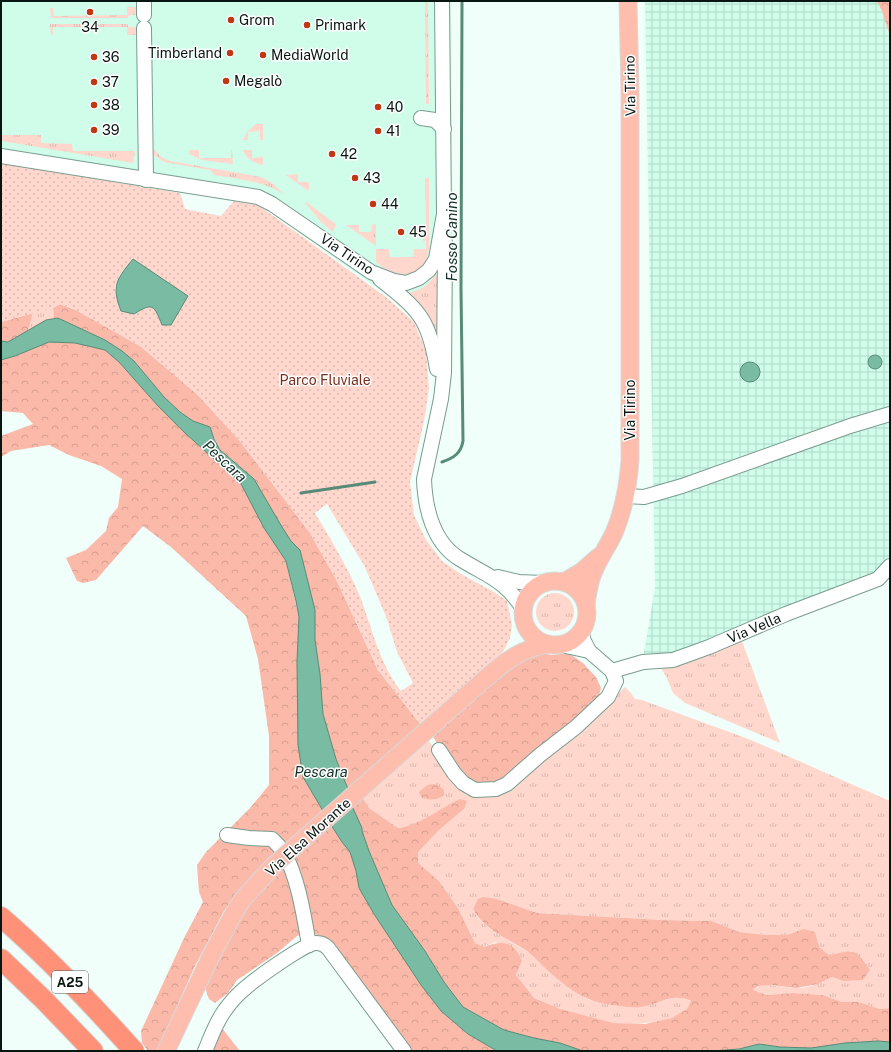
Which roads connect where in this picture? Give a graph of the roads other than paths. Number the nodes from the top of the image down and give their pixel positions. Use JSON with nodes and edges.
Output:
{"nodes":[{"id":1,"x":442,"y":1,"type":"edge"},
{"id":2,"x":628,"y":1,"type":"edge"},
{"id":3,"x":144,"y":14,"type":"edge"},
{"id":4,"x":421,"y":118,"type":"dead end"},
{"id":5,"x":444,"y":129,"type":"junction"},
{"id":6,"x":1,"y":156,"type":"edge"},
{"id":7,"x":146,"y":180,"type":"junction"},
{"id":8,"x":444,"y":214,"type":"junction"},
{"id":9,"x":371,"y":272,"type":"junction"},
{"id":10,"x":441,"y":399,"type":"junction"},
{"id":11,"x":890,"y":414,"type":"edge"},
{"id":12,"x":626,"y":496,"type":"junction"},
{"id":13,"x":604,"y":551,"type":"junction"},
{"id":14,"x":890,"y":566,"type":"edge"},
{"id":15,"x":483,"y":571,"type":"junction"},
{"id":16,"x":564,"y":582,"type":"junction"},
{"id":17,"x":543,"y":584,"type":"junction"},
{"id":18,"x":586,"y":604,"type":"junction"},
{"id":19,"x":524,"y":616,"type":"junction"},
{"id":20,"x":582,"y":631,"type":"junction"},
{"id":21,"x":555,"y":645,"type":"junction"},
{"id":22,"x":589,"y":651,"type":"junction"},
{"id":23,"x":502,"y":664,"type":"junction"},
{"id":24,"x":612,"y":671,"type":"junction"},
{"id":25,"x":439,"y":750,"type":"dead end"},
{"id":26,"x":227,"y":835,"type":"dead end"},
{"id":27,"x":1,"y":916,"type":"edge"},
{"id":28,"x":309,"y":945,"type":"junction"},
{"id":29,"x":1,"y":959,"type":"edge"},
{"id":30,"x":93,"y":1051,"type":"edge"},
{"id":31,"x":134,"y":1051,"type":"edge"},
{"id":32,"x":166,"y":1051,"type":"edge"},
{"id":33,"x":205,"y":1051,"type":"edge"},
{"id":34,"x":404,"y":1051,"type":"edge"}],
"edges":[{"from":1,"to":5,"type":"street","name":"Via Tirino"},
{"from":2,"to":12,"type":"main road","name":"Via Tirino"},
{"from":3,"to":7,"type":"street"},
{"from":4,"to":5,"type":"street"},
{"from":5,"to":8,"type":"street","name":"Via Tirino"},
{"from":6,"to":7,"type":"street","name":"Via Tirino"},
{"from":7,"to":9,"type":"street","name":"Via Tirino"},
{"from":8,"to":9,"type":"street","name":"Via Tirino"},
{"from":8,"to":10,"type":"street"},
{"from":9,"to":10,"type":"street"},
{"from":10,"to":15,"type":"street"},
{"from":11,"to":12,"type":"street"},
{"from":12,"to":13,"type":"main road","name":"Via Tirino"},
{"from":13,"to":16,"type":"main road","name":"Via Tirino"},
{"from":13,"to":18,"type":"main road","name":"Via Tirino"},
{"from":14,"to":24,"type":"street","name":"Via Vella"},
{"from":15,"to":17,"type":"street"},
{"from":15,"to":19,"type":"street"},
{"from":16,"to":17,"type":"main road"},
{"from":16,"to":18,"type":"main road"},
{"from":17,"to":19,"type":"main road"},
{"from":18,"to":20,"type":"main road"},
{"from":19,"to":21,"type":"main road"},
{"from":19,"to":23,"type":"main road","name":"Via Elsa Morante"},
{"from":20,"to":21,"type":"main road"},
{"from":20,"to":22,"type":"street"},
{"from":21,"to":22,"type":"street"},
{"from":21,"to":23,"type":"main road","name":"Via Elsa Morante"},
{"from":22,"to":24,"type":"street"},
{"from":23,"to":32,"type":"main road","name":"Via Elsa Morante","bridge":true},
{"from":24,"to":25,"type":"street"},
{"from":26,"to":28,"type":"street"},
{"from":27,"to":31,"type":"highway","number":"A25"},
{"from":28,"to":33,"type":"street"},
{"from":28,"to":34,"type":"street"},
{"from":29,"to":30,"type":"highway","number":"A25"}]}
